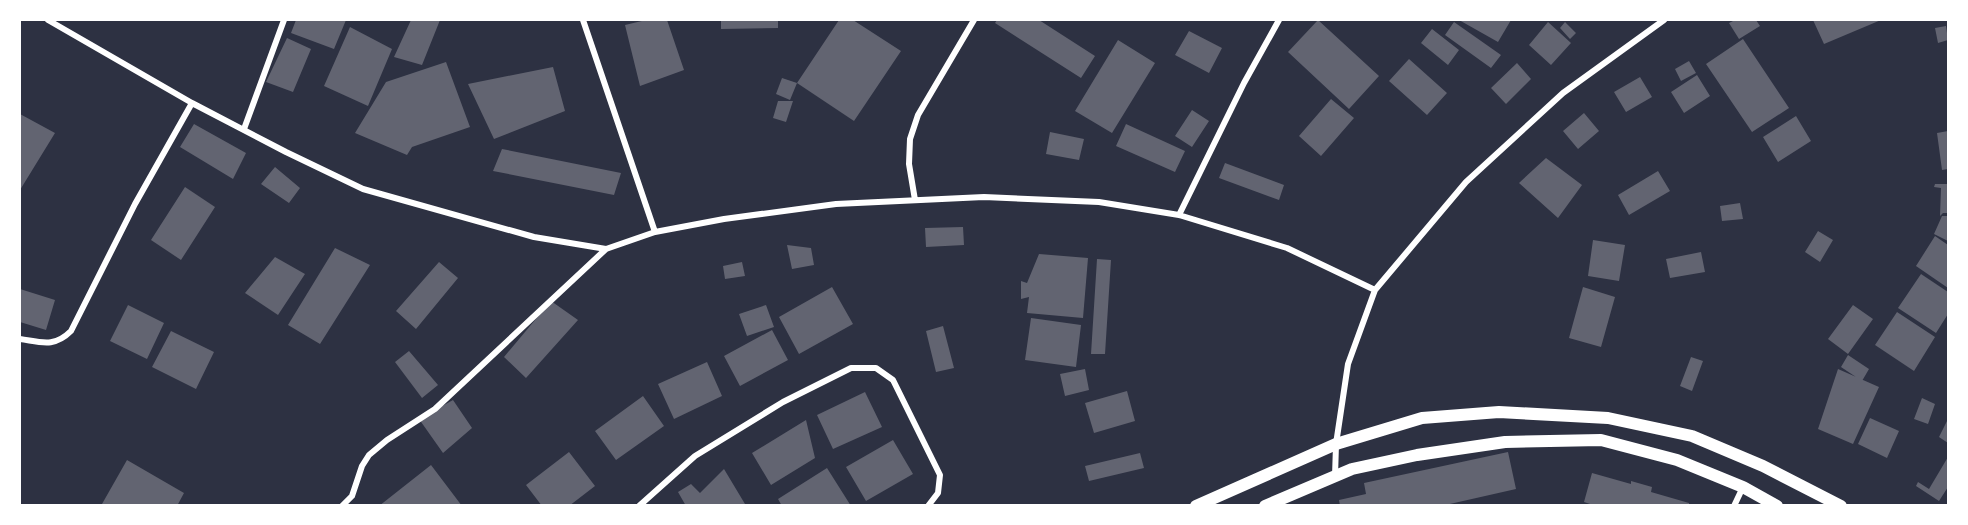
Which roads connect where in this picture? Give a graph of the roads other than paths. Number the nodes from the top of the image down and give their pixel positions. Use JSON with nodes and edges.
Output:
{"nodes":[{"id":1,"x":48,"y":20,"type":"edge"},
{"id":2,"x":284,"y":20,"type":"edge"},
{"id":3,"x":583,"y":20,"type":"edge"},
{"id":4,"x":974,"y":20,"type":"edge"},
{"id":5,"x":1279,"y":20,"type":"edge"},
{"id":6,"x":1664,"y":20,"type":"edge"},
{"id":7,"x":192,"y":103,"type":"junction"},
{"id":8,"x":244,"y":129,"type":"junction"},
{"id":9,"x":915,"y":200,"type":"junction"},
{"id":10,"x":1179,"y":215,"type":"junction"},
{"id":11,"x":655,"y":232,"type":"junction"},
{"id":12,"x":606,"y":249,"type":"junction"},
{"id":13,"x":1375,"y":290,"type":"junction"},
{"id":14,"x":20,"y":339,"type":"edge"},
{"id":15,"x":1336,"y":444,"type":"junction"},
{"id":16,"x":1335,"y":477,"type":"junction"},
{"id":17,"x":1743,"y":488,"type":"junction"},
{"id":18,"x":342,"y":506,"type":"edge"},
{"id":19,"x":639,"y":506,"type":"edge"},
{"id":20,"x":928,"y":506,"type":"edge"},
{"id":21,"x":1196,"y":506,"type":"edge"},
{"id":22,"x":1265,"y":506,"type":"edge"},
{"id":23,"x":1734,"y":506,"type":"edge"},
{"id":24,"x":1777,"y":506,"type":"edge"},
{"id":25,"x":1841,"y":506,"type":"edge"}],
"edges":[{"from":1,"to":7,"type":"street"},
{"from":2,"to":8,"type":"street"},
{"from":3,"to":11,"type":"street"},
{"from":4,"to":9,"type":"street"},
{"from":5,"to":10,"type":"street"},
{"from":6,"to":13,"type":"street"},
{"from":7,"to":8,"type":"street"},
{"from":7,"to":14,"type":"street"},
{"from":8,"to":12,"type":"street"},
{"from":9,"to":10,"type":"street"},
{"from":9,"to":11,"type":"street"},
{"from":10,"to":13,"type":"street"},
{"from":11,"to":12,"type":"street"},
{"from":12,"to":18,"type":"street"},
{"from":13,"to":15,"type":"street"},
{"from":15,"to":16,"type":"street"},
{"from":15,"to":21,"type":"main road"},
{"from":15,"to":25,"type":"main road"},
{"from":16,"to":17,"type":"main road"},
{"from":16,"to":22,"type":"main road"},
{"from":17,"to":23,"type":"street"},
{"from":17,"to":24,"type":"main road"},
{"from":19,"to":20,"type":"street"}]}
